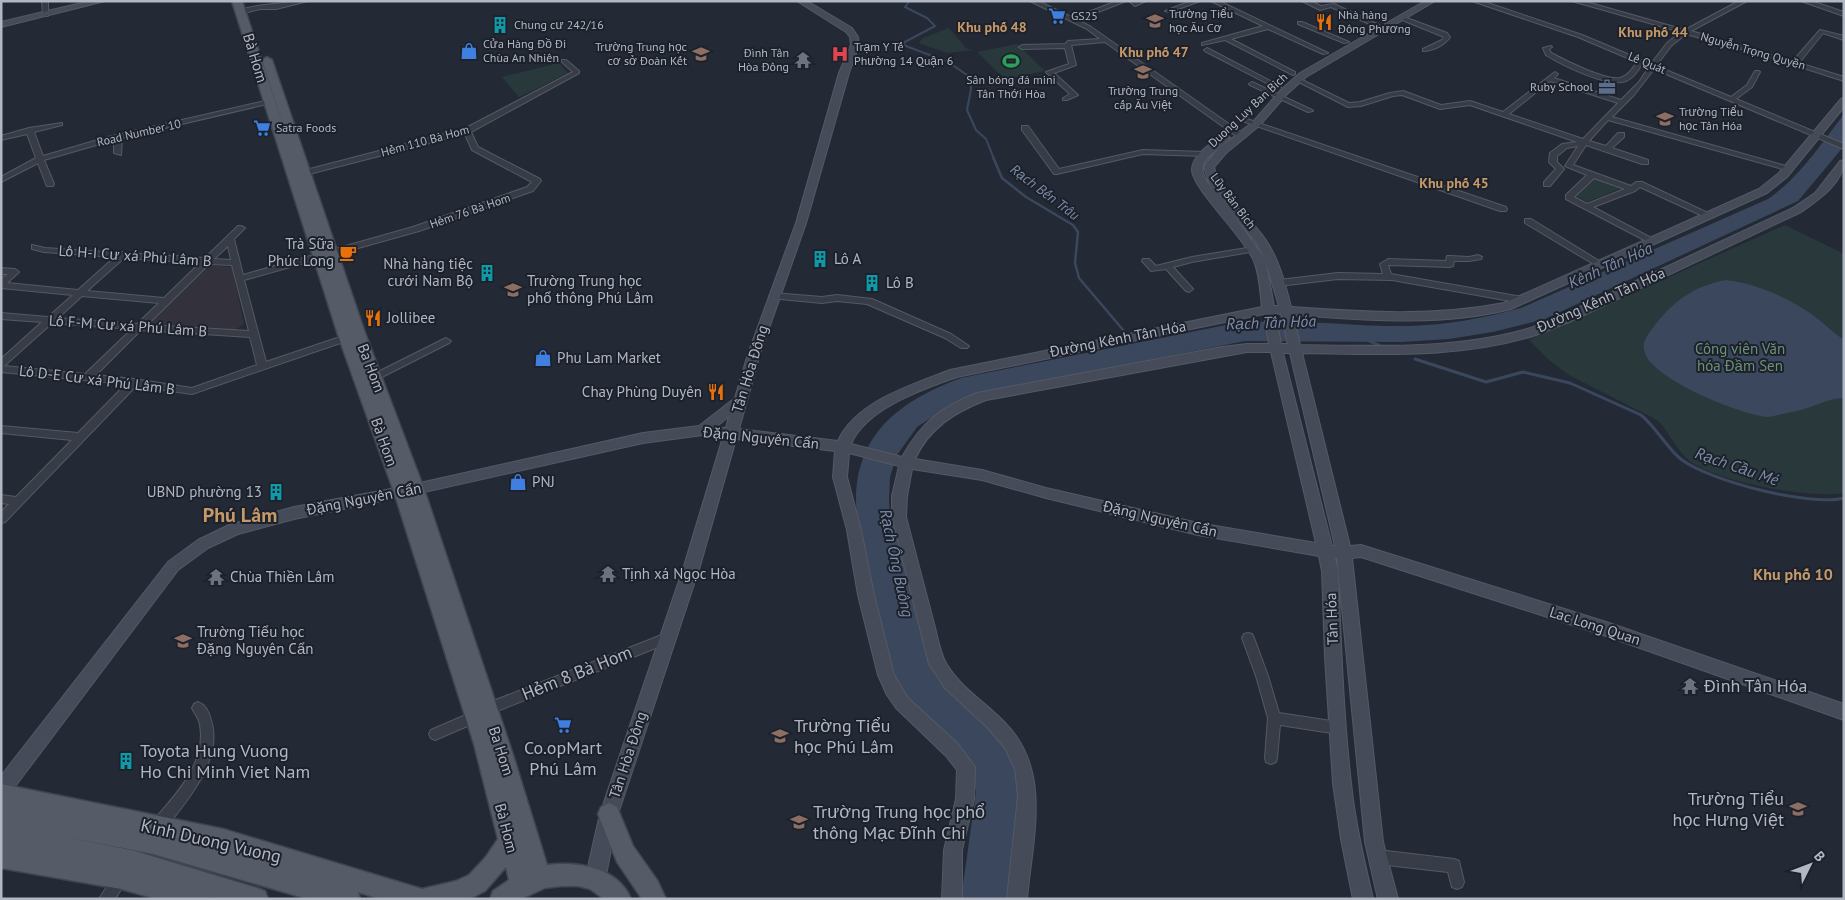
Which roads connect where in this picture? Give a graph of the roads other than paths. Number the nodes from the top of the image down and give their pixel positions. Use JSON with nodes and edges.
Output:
{"nodes":[{"id":1,"x":45,"y":1,"type":"edge"},
{"id":2,"x":101,"y":1,"type":"edge"},
{"id":3,"x":305,"y":1,"type":"edge"},
{"id":4,"x":801,"y":1,"type":"edge"},
{"id":5,"x":1033,"y":1,"type":"edge"},
{"id":6,"x":1105,"y":1,"type":"edge"},
{"id":7,"x":1123,"y":1,"type":"edge"},
{"id":8,"x":1132,"y":1,"type":"edge"},
{"id":9,"x":1143,"y":1,"type":"edge"},
{"id":10,"x":1197,"y":1,"type":"edge"},
{"id":11,"x":1214,"y":1,"type":"edge"},
{"id":12,"x":1305,"y":1,"type":"edge"},
{"id":13,"x":1418,"y":1,"type":"edge"},
{"id":14,"x":1431,"y":1,"type":"edge"},
{"id":15,"x":1475,"y":1,"type":"edge"},
{"id":16,"x":1575,"y":1,"type":"edge"},
{"id":17,"x":1744,"y":1,"type":"edge"},
{"id":18,"x":1806,"y":2,"type":"edge"},
{"id":19,"x":1332,"y":3,"type":"edge"},
{"id":20,"x":1112,"y":5,"type":"junction"},
{"id":21,"x":243,"y":6,"type":"edge"},
{"id":22,"x":1168,"y":11,"type":"dead end"},
{"id":23,"x":46,"y":14,"type":"junction"},
{"id":24,"x":1844,"y":14,"type":"edge"},
{"id":25,"x":1402,"y":18,"type":"junction"},
{"id":26,"x":1073,"y":20,"type":"junction"},
{"id":27,"x":1300,"y":23,"type":"dead end"},
{"id":28,"x":1,"y":25,"type":"edge"},
{"id":29,"x":1376,"y":25,"type":"junction"},
{"id":30,"x":1268,"y":27,"type":"junction"},
{"id":31,"x":1685,"y":32,"type":"junction"},
{"id":32,"x":1226,"y":38,"type":"junction"},
{"id":33,"x":1844,"y":38,"type":"edge"},
{"id":34,"x":1106,"y":40,"type":"junction"},
{"id":35,"x":1346,"y":42,"type":"junction"},
{"id":36,"x":1068,"y":46,"type":"junction"},
{"id":37,"x":1022,"y":47,"type":"dead end"},
{"id":38,"x":1549,"y":47,"type":"dead end"},
{"id":39,"x":1425,"y":50,"type":"dead end"},
{"id":40,"x":1326,"y":54,"type":"junction"},
{"id":41,"x":564,"y":61,"type":"dead end"},
{"id":42,"x":1641,"y":61,"type":"junction"},
{"id":43,"x":1795,"y":63,"type":"junction"},
{"id":44,"x":1653,"y":65,"type":"junction"},
{"id":45,"x":1557,"y":72,"type":"dead end"},
{"id":46,"x":1757,"y":72,"type":"dead end"},
{"id":47,"x":1296,"y":77,"type":"junction"},
{"id":48,"x":1550,"y":79,"type":"junction"},
{"id":49,"x":1844,"y":79,"type":"edge"},
{"id":50,"x":1252,"y":84,"type":"dead end"},
{"id":51,"x":1276,"y":93,"type":"junction"},
{"id":52,"x":1065,"y":99,"type":"dead end"},
{"id":53,"x":275,"y":100,"type":"junction"},
{"id":54,"x":1731,"y":100,"type":"junction"},
{"id":55,"x":1844,"y":101,"type":"edge"},
{"id":56,"x":1621,"y":102,"type":"junction"},
{"id":57,"x":1310,"y":111,"type":"dead end"},
{"id":58,"x":1505,"y":114,"type":"junction"},
{"id":59,"x":1608,"y":118,"type":"junction"},
{"id":60,"x":1251,"y":122,"type":"junction"},
{"id":61,"x":60,"y":124,"type":"dead end"},
{"id":62,"x":1025,"y":128,"type":"dead end"},
{"id":63,"x":28,"y":130,"type":"junction"},
{"id":64,"x":467,"y":131,"type":"junction"},
{"id":65,"x":1238,"y":134,"type":"junction"},
{"id":66,"x":1621,"y":135,"type":"dead end"},
{"id":67,"x":118,"y":137,"type":"junction"},
{"id":68,"x":1,"y":138,"type":"edge"},
{"id":69,"x":1819,"y":138,"type":"junction"},
{"id":70,"x":1582,"y":142,"type":"junction"},
{"id":71,"x":1844,"y":147,"type":"edge"},
{"id":72,"x":1607,"y":149,"type":"junction"},
{"id":73,"x":118,"y":152,"type":"dead end"},
{"id":74,"x":1204,"y":154,"type":"junction"},
{"id":75,"x":41,"y":159,"type":"junction"},
{"id":76,"x":1645,"y":162,"type":"dead end"},
{"id":77,"x":1844,"y":163,"type":"edge"},
{"id":78,"x":1789,"y":168,"type":"junction"},
{"id":79,"x":305,"y":173,"type":"junction"},
{"id":80,"x":1593,"y":174,"type":"junction"},
{"id":81,"x":1629,"y":178,"type":"dead end"},
{"id":82,"x":1,"y":180,"type":"edge"},
{"id":83,"x":50,"y":184,"type":"dead end"},
{"id":84,"x":1547,"y":184,"type":"dead end"},
{"id":85,"x":1639,"y":184,"type":"junction"},
{"id":86,"x":1632,"y":189,"type":"junction"},
{"id":87,"x":1589,"y":206,"type":"junction"},
{"id":88,"x":1503,"y":208,"type":"dead end"},
{"id":89,"x":1708,"y":215,"type":"junction"},
{"id":90,"x":1528,"y":221,"type":"dead end"},
{"id":91,"x":241,"y":228,"type":"dead end"},
{"id":92,"x":230,"y":239,"type":"junction"},
{"id":93,"x":1650,"y":241,"type":"junction"},
{"id":94,"x":35,"y":247,"type":"dead end"},
{"id":95,"x":1253,"y":249,"type":"junction"},
{"id":96,"x":124,"y":254,"type":"junction"},
{"id":97,"x":326,"y":255,"type":"junction"},
{"id":98,"x":1478,"y":257,"type":"dead end"},
{"id":99,"x":1146,"y":261,"type":"dead end"},
{"id":100,"x":206,"y":262,"type":"junction"},
{"id":101,"x":237,"y":263,"type":"junction"},
{"id":102,"x":1166,"y":264,"type":"junction"},
{"id":103,"x":1600,"y":264,"type":"junction"},
{"id":104,"x":1,"y":270,"type":"edge"},
{"id":105,"x":1388,"y":277,"type":"junction"},
{"id":106,"x":241,"y":278,"type":"junction"},
{"id":107,"x":1279,"y":283,"type":"junction"},
{"id":108,"x":1,"y":284,"type":"edge"},
{"id":109,"x":1189,"y":289,"type":"dead end"},
{"id":110,"x":81,"y":292,"type":"junction"},
{"id":111,"x":773,"y":296,"type":"junction"},
{"id":112,"x":1522,"y":300,"type":"junction"},
{"id":113,"x":166,"y":301,"type":"junction"},
{"id":114,"x":1269,"y":312,"type":"junction"},
{"id":115,"x":1286,"y":313,"type":"junction"},
{"id":116,"x":1,"y":316,"type":"edge"},
{"id":117,"x":48,"y":320,"type":"junction"},
{"id":118,"x":139,"y":328,"type":"junction"},
{"id":119,"x":255,"y":334,"type":"junction"},
{"id":120,"x":346,"y":338,"type":"junction"},
{"id":121,"x":1114,"y":340,"type":"joint"},
{"id":122,"x":446,"y":341,"type":"dead end"},
{"id":123,"x":964,"y":346,"type":"dead end"},
{"id":124,"x":1276,"y":347,"type":"junction"},
{"id":125,"x":1294,"y":347,"type":"junction"},
{"id":126,"x":1,"y":364,"type":"edge"},
{"id":127,"x":262,"y":366,"type":"junction"},
{"id":128,"x":1,"y":369,"type":"edge"},
{"id":129,"x":88,"y":377,"type":"junction"},
{"id":130,"x":369,"y":381,"type":"junction"},
{"id":131,"x":134,"y":382,"type":"junction"},
{"id":132,"x":739,"y":401,"type":"junction"},
{"id":133,"x":1,"y":429,"type":"edge"},
{"id":134,"x":703,"y":430,"type":"junction"},
{"id":135,"x":731,"y":434,"type":"junction"},
{"id":136,"x":79,"y":437,"type":"junction"},
{"id":137,"x":843,"y":447,"type":"junction"},
{"id":138,"x":906,"y":463,"type":"junction"},
{"id":139,"x":409,"y":491,"type":"junction"},
{"id":140,"x":1,"y":499,"type":"edge"},
{"id":141,"x":18,"y":501,"type":"junction"},
{"id":142,"x":1,"y":519,"type":"edge"},
{"id":143,"x":1326,"y":551,"type":"junction"},
{"id":144,"x":1344,"y":553,"type":"junction"},
{"id":145,"x":667,"y":638,"type":"junction"},
{"id":146,"x":1248,"y":638,"type":"dead end"},
{"id":147,"x":198,"y":708,"type":"dead end"},
{"id":148,"x":1844,"y":712,"type":"edge"},
{"id":149,"x":481,"y":713,"type":"junction"},
{"id":150,"x":1274,"y":718,"type":"junction"},
{"id":151,"x":1338,"y":728,"type":"junction"},
{"id":152,"x":435,"y":734,"type":"dead end"},
{"id":153,"x":1271,"y":758,"type":"dead end"},
{"id":154,"x":1,"y":792,"type":"edge"},
{"id":155,"x":1,"y":814,"type":"edge"},
{"id":156,"x":609,"y":814,"type":"junction"},
{"id":157,"x":157,"y":826,"type":"junction"},
{"id":158,"x":1,"y":835,"type":"edge"},
{"id":159,"x":510,"y":840,"type":"junction"},
{"id":160,"x":1,"y":857,"type":"edge"},
{"id":161,"x":1378,"y":857,"type":"junction"},
{"id":162,"x":121,"y":878,"type":"junction"},
{"id":163,"x":595,"y":880,"type":"junction"},
{"id":164,"x":531,"y":882,"type":"junction"},
{"id":165,"x":1457,"y":882,"type":"dead end"},
{"id":166,"x":106,"y":899,"type":"edge"},
{"id":167,"x":202,"y":899,"type":"edge"},
{"id":168,"x":257,"y":899,"type":"edge"},
{"id":169,"x":349,"y":899,"type":"edge"},
{"id":170,"x":418,"y":899,"type":"edge"},
{"id":171,"x":425,"y":899,"type":"edge"},
{"id":172,"x":501,"y":899,"type":"edge"},
{"id":173,"x":620,"y":899,"type":"edge"},
{"id":174,"x":655,"y":899,"type":"edge"},
{"id":175,"x":952,"y":899,"type":"edge"},
{"id":176,"x":1017,"y":899,"type":"edge"},
{"id":177,"x":1363,"y":899,"type":"edge"},
{"id":178,"x":1388,"y":899,"type":"edge"}],
"edges":[{"from":1,"to":23,"type":"street"},
{"from":2,"to":23,"type":"street"},
{"from":3,"to":21,"type":"street"},
{"from":4,"to":111,"type":"street","name":"Tân Hòa Đông"},
{"from":5,"to":26,"type":"street"},
{"from":6,"to":20,"type":"street"},
{"from":7,"to":20,"type":"street"},
{"from":8,"to":9,"type":"street"},
{"from":10,"to":22,"type":"street"},
{"from":11,"to":30,"type":"street"},
{"from":12,"to":19,"type":"street"},
{"from":13,"to":29,"type":"street"},
{"from":14,"to":25,"type":"street","name":"Duong Luy Ban Bich"},
{"from":15,"to":42,"type":"street","name":"Lê Quát"},
{"from":16,"to":31,"type":"street","name":"Nguyễn Trọng Quyền"},
{"from":17,"to":31,"type":"street"},
{"from":18,"to":24,"type":"street"},
{"from":19,"to":29,"type":"street"},
{"from":20,"to":26,"type":"street"},
{"from":21,"to":53,"type":"main road","name":"Ba Hom"},
{"from":23,"to":28,"type":"street"},
{"from":25,"to":39,"type":"street"},
{"from":25,"to":47,"type":"street","name":"Duong Luy Ban Bich"},
{"from":26,"to":34,"type":"street"},
{"from":27,"to":35,"type":"street"},
{"from":29,"to":35,"type":"street"},
{"from":30,"to":32,"type":"street"},
{"from":30,"to":40,"type":"street"},
{"from":31,"to":43,"type":"street","name":"Nguyễn Trọng Quyền"},
{"from":31,"to":44,"type":"street"},
{"from":32,"to":47,"type":"street"},
{"from":32,"to":51,"type":"street"},
{"from":33,"to":43,"type":"street"},
{"from":34,"to":36,"type":"street"},
{"from":34,"to":65,"type":"street"},
{"from":35,"to":40,"type":"street"},
{"from":36,"to":37,"type":"street"},
{"from":36,"to":52,"type":"street"},
{"from":38,"to":42,"type":"street"},
{"from":40,"to":47,"type":"street"},
{"from":41,"to":64,"type":"street","name":"Hẻm 110 Bà Hom"},
{"from":42,"to":44,"type":"street","name":"Lê Quát"},
{"from":43,"to":49,"type":"street","name":"Nguyễn Trọng Quyền"},
{"from":44,"to":54,"type":"street","name":"Lê Quát"},
{"from":44,"to":56,"type":"street"},
{"from":45,"to":48,"type":"street"},
{"from":46,"to":54,"type":"street"},
{"from":47,"to":51,"type":"street","name":"Duong Luy Ban Bich"},
{"from":47,"to":58,"type":"street"},
{"from":48,"to":56,"type":"street"},
{"from":48,"to":58,"type":"street"},
{"from":50,"to":51,"type":"street"},
{"from":51,"to":57,"type":"street"},
{"from":51,"to":60,"type":"street","name":"Duong Luy Ban Bich"},
{"from":53,"to":67,"type":"street","name":"Road Number 10"},
{"from":53,"to":79,"type":"main road","name":"Ba Hom"},
{"from":53,"to":97,"type":"main road","name":"Bà Hom"},
{"from":54,"to":69,"type":"street","name":"Lê Quát"},
{"from":55,"to":69,"type":"street","name":"Đường Kênh Tân Hóa"},
{"from":56,"to":59,"type":"street"},
{"from":58,"to":70,"type":"street"},
{"from":59,"to":70,"type":"street"},
{"from":59,"to":78,"type":"street"},
{"from":60,"to":65,"type":"street","name":"Duong Luy Ban Bich"},
{"from":60,"to":88,"type":"street"},
{"from":61,"to":63,"type":"street"},
{"from":62,"to":74,"type":"street"},
{"from":63,"to":68,"type":"street"},
{"from":63,"to":75,"type":"street"},
{"from":64,"to":79,"type":"street","name":"Hẻm 110 Bà Hom"},
{"from":64,"to":97,"type":"street","name":"Hẻm 76 Bà Hom"},
{"from":65,"to":74,"type":"street","name":"Lũy Bán Bích"},
{"from":65,"to":107,"type":"street","name":"Duong Luy Ban Bich"},
{"from":66,"to":72,"type":"street"},
{"from":67,"to":73,"type":"street"},
{"from":67,"to":75,"type":"street","name":"Road Number 10"},
{"from":69,"to":71,"type":"street","name":"Lê Quát"},
{"from":69,"to":78,"type":"street","name":"Đường Kênh Tân Hóa"},
{"from":70,"to":72,"type":"street"},
{"from":70,"to":80,"type":"street"},
{"from":70,"to":84,"type":"street"},
{"from":72,"to":76,"type":"street"},
{"from":74,"to":95,"type":"street","name":"Lũy Bán Bích"},
{"from":75,"to":82,"type":"street","name":"Road Number 10"},
{"from":75,"to":83,"type":"street"},
{"from":77,"to":125,"type":"street","name":"Đường Kênh Tân Hóa"},
{"from":78,"to":89,"type":"street","name":"Đường Kênh Tân Hóa"},
{"from":79,"to":97,"type":"main road","name":"Ba Hom"},
{"from":80,"to":86,"type":"street"},
{"from":80,"to":87,"type":"street"},
{"from":81,"to":85,"type":"street"},
{"from":85,"to":86,"type":"street"},
{"from":85,"to":89,"type":"street"},
{"from":86,"to":87,"type":"street"},
{"from":87,"to":93,"type":"street"},
{"from":89,"to":93,"type":"street","name":"Đường Kênh Tân Hóa"},
{"from":90,"to":103,"type":"street"},
{"from":91,"to":92,"type":"street"},
{"from":92,"to":100,"type":"street"},
{"from":92,"to":101,"type":"street"},
{"from":93,"to":103,"type":"street","name":"Đường Kênh Tân Hóa"},
{"from":94,"to":96,"type":"street","name":"Lô H-I Cư xá Phú Lâm B"},
{"from":95,"to":102,"type":"street"},
{"from":95,"to":114,"type":"street","name":"Lũy Bán Bích"},
{"from":96,"to":100,"type":"street","name":"Lô H-I Cư xá Phú Lâm B"},
{"from":96,"to":110,"type":"street"},
{"from":97,"to":106,"type":"street"},
{"from":97,"to":120,"type":"main road","name":"Bà Hom"},
{"from":97,"to":130,"type":"main road","name":"Ba Hom"},
{"from":98,"to":105,"type":"street"},
{"from":99,"to":102,"type":"street"},
{"from":100,"to":101,"type":"street","name":"Lô H-I Cư xá Phú Lâm B"},
{"from":100,"to":113,"type":"street"},
{"from":101,"to":106,"type":"street"},
{"from":102,"to":109,"type":"street"},
{"from":103,"to":112,"type":"street","name":"Đường Kênh Tân Hóa"},
{"from":104,"to":108,"type":"street"},
{"from":105,"to":107,"type":"street"},
{"from":105,"to":112,"type":"street"},
{"from":106,"to":119,"type":"street"},
{"from":107,"to":115,"type":"street","name":"Duong Luy Ban Bich"},
{"from":108,"to":110,"type":"street"},
{"from":110,"to":113,"type":"street"},
{"from":110,"to":117,"type":"street"},
{"from":111,"to":123,"type":"street"},
{"from":111,"to":132,"type":"street","name":"Tân Hòa Đông"},
{"from":112,"to":115,"type":"street","name":"Đường Kênh Tân Hóa"},
{"from":113,"to":118,"type":"street"},
{"from":114,"to":115,"type":"street","name":"Đường Kênh Tân Hóa"},
{"from":114,"to":121,"type":"street","name":"Đường Kênh Tân Hóa"},
{"from":114,"to":124,"type":"street","name":"Lũy Bán Bích"},
{"from":115,"to":125,"type":"street","name":"Duong Luy Ban Bich"},
{"from":116,"to":117,"type":"street","name":"Lô F-M Cư xá Phú Lâm B"},
{"from":117,"to":118,"type":"street","name":"Lô F-M Cư xá Phú Lâm B"},
{"from":117,"to":126,"type":"street"},
{"from":118,"to":119,"type":"street","name":"Lô F-M Cư xá Phú Lâm B"},
{"from":118,"to":129,"type":"street"},
{"from":119,"to":127,"type":"street"},
{"from":120,"to":127,"type":"street"},
{"from":120,"to":130,"type":"main road","name":"Bà Hom"},
{"from":121,"to":137,"type":"street","name":"Đường Kênh Tân Hóa"},
{"from":122,"to":130,"type":"street"},
{"from":124,"to":125,"type":"street","name":"Đường Kênh Tân Hóa"},
{"from":124,"to":138,"type":"street","name":"Đường Kênh Tân Hóa"},
{"from":124,"to":143,"type":"street","name":"Tân Hóa"},
{"from":125,"to":144,"type":"street","name":"Tân Hóa"},
{"from":127,"to":131,"type":"street","name":"Lô D-E Cư xá Phú Lâm B"},
{"from":128,"to":129,"type":"street","name":"Lô D-E Cư xá Phú Lâm B"},
{"from":129,"to":131,"type":"street","name":"Lô D-E Cư xá Phú Lâm B"},
{"from":130,"to":139,"type":"main road","name":"Ba Hom"},
{"from":131,"to":136,"type":"street"},
{"from":132,"to":134,"type":"street"},
{"from":132,"to":135,"type":"street","name":"Tân Hòa Đông"},
{"from":133,"to":136,"type":"street"},
{"from":134,"to":135,"type":"street","name":"Đặng Nguyên Cẩn"},
{"from":134,"to":139,"type":"street","name":"Đặng Nguyên Cẩn"},
{"from":135,"to":137,"type":"street","name":"Đặng Nguyên Cẩn"},
{"from":135,"to":145,"type":"street","name":"Tân Hòa Đông"},
{"from":136,"to":141,"type":"street"},
{"from":137,"to":138,"type":"street","name":"Đặng Nguyên Cẩn"},
{"from":137,"to":175,"type":"street","name":"Đường Kênh Tân Hóa"},
{"from":138,"to":143,"type":"street","name":"Đặng Nguyên Cẩn"},
{"from":138,"to":176,"type":"street","name":"Đường Kênh Tân Hóa"},
{"from":139,"to":149,"type":"main road","name":"Bà Hom"},
{"from":139,"to":154,"type":"street","name":"Đặng Nguyên Cẩn"},
{"from":140,"to":141,"type":"street"},
{"from":141,"to":142,"type":"street"},
{"from":143,"to":144,"type":"street","name":"Đặng Nguyên Cẩn"},
{"from":143,"to":151,"type":"street","name":"Tân Hóa"},
{"from":144,"to":148,"type":"street","name":"Lac Long Quan"},
{"from":144,"to":161,"type":"street","name":"Tân Hóa"},
{"from":145,"to":149,"type":"street","name":"Hẻm 8 Bà Hom"},
{"from":145,"to":156,"type":"street","name":"Tân Hòa Đông"},
{"from":146,"to":150,"type":"street"},
{"from":147,"to":157,"type":"street"},
{"from":149,"to":152,"type":"street","name":"Hẻm 8 Bà Hom"},
{"from":149,"to":159,"type":"main road","name":"Bà Hom"},
{"from":149,"to":164,"type":"main road","name":"Ba Hom"},
{"from":150,"to":151,"type":"street"},
{"from":150,"to":153,"type":"street"},
{"from":151,"to":177,"type":"street","name":"Tân Hóa"},
{"from":154,"to":157,"type":"main road","name":"Kinh Duong Vuong"},
{"from":155,"to":169,"type":"main road","name":"Kinh Duong Vuong"},
{"from":156,"to":163,"type":"street","name":"Tân Hòa Đông"},
{"from":156,"to":174,"type":"main road"},
{"from":157,"to":170,"type":"main road","name":"Kinh Duong Vuong"},
{"from":158,"to":168,"type":"main road"},
{"from":159,"to":164,"type":"main road","name":"Bà Hom"},
{"from":159,"to":171,"type":"main road"},
{"from":160,"to":162,"type":"main road"},
{"from":161,"to":165,"type":"street"},
{"from":161,"to":178,"type":"street","name":"Tân Hóa"},
{"from":162,"to":166,"type":"street"},
{"from":162,"to":167,"type":"main road"},
{"from":163,"to":164,"type":"main road"},
{"from":163,"to":173,"type":"main road"},
{"from":164,"to":172,"type":"main road"}]}
